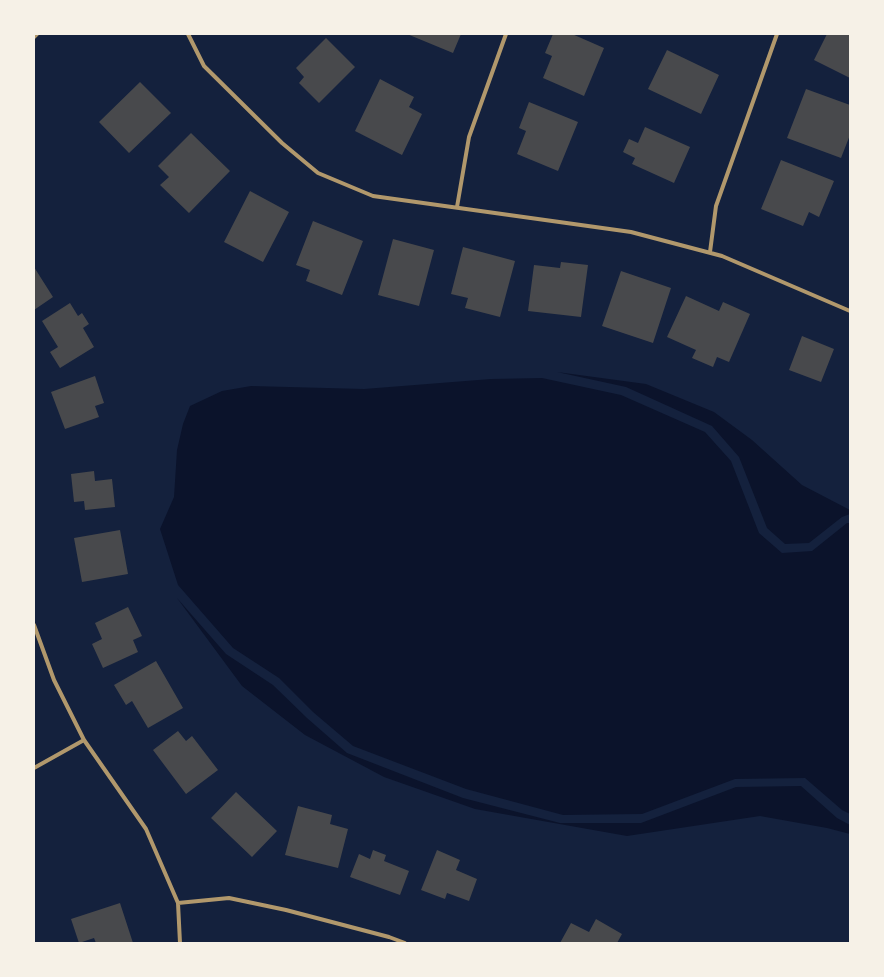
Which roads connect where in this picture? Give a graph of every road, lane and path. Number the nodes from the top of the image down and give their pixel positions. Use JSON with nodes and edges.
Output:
{"nodes":[{"id":1,"x":37,"y":34,"type":"edge"},
{"id":2,"x":188,"y":34,"type":"edge"},
{"id":3,"x":506,"y":34,"type":"edge"},
{"id":4,"x":777,"y":34,"type":"edge"},
{"id":5,"x":34,"y":37,"type":"edge"},
{"id":6,"x":457,"y":207,"type":"junction"},
{"id":7,"x":710,"y":252,"type":"junction"},
{"id":8,"x":850,"y":311,"type":"edge"},
{"id":9,"x":34,"y":625,"type":"edge"},
{"id":10,"x":84,"y":740,"type":"junction"},
{"id":11,"x":34,"y":768,"type":"edge"},
{"id":12,"x":178,"y":903,"type":"junction"},
{"id":13,"x":180,"y":943,"type":"edge"},
{"id":14,"x":405,"y":943,"type":"edge"}],
"edges":[{"from":1,"to":5,"type":"street"},
{"from":2,"to":6,"type":"street"},
{"from":3,"to":6,"type":"street"},
{"from":4,"to":7,"type":"street"},
{"from":6,"to":7,"type":"street"},
{"from":7,"to":8,"type":"street"},
{"from":9,"to":10,"type":"street"},
{"from":10,"to":11,"type":"street"},
{"from":10,"to":12,"type":"street"},
{"from":12,"to":13,"type":"street"},
{"from":12,"to":14,"type":"street"}]}
